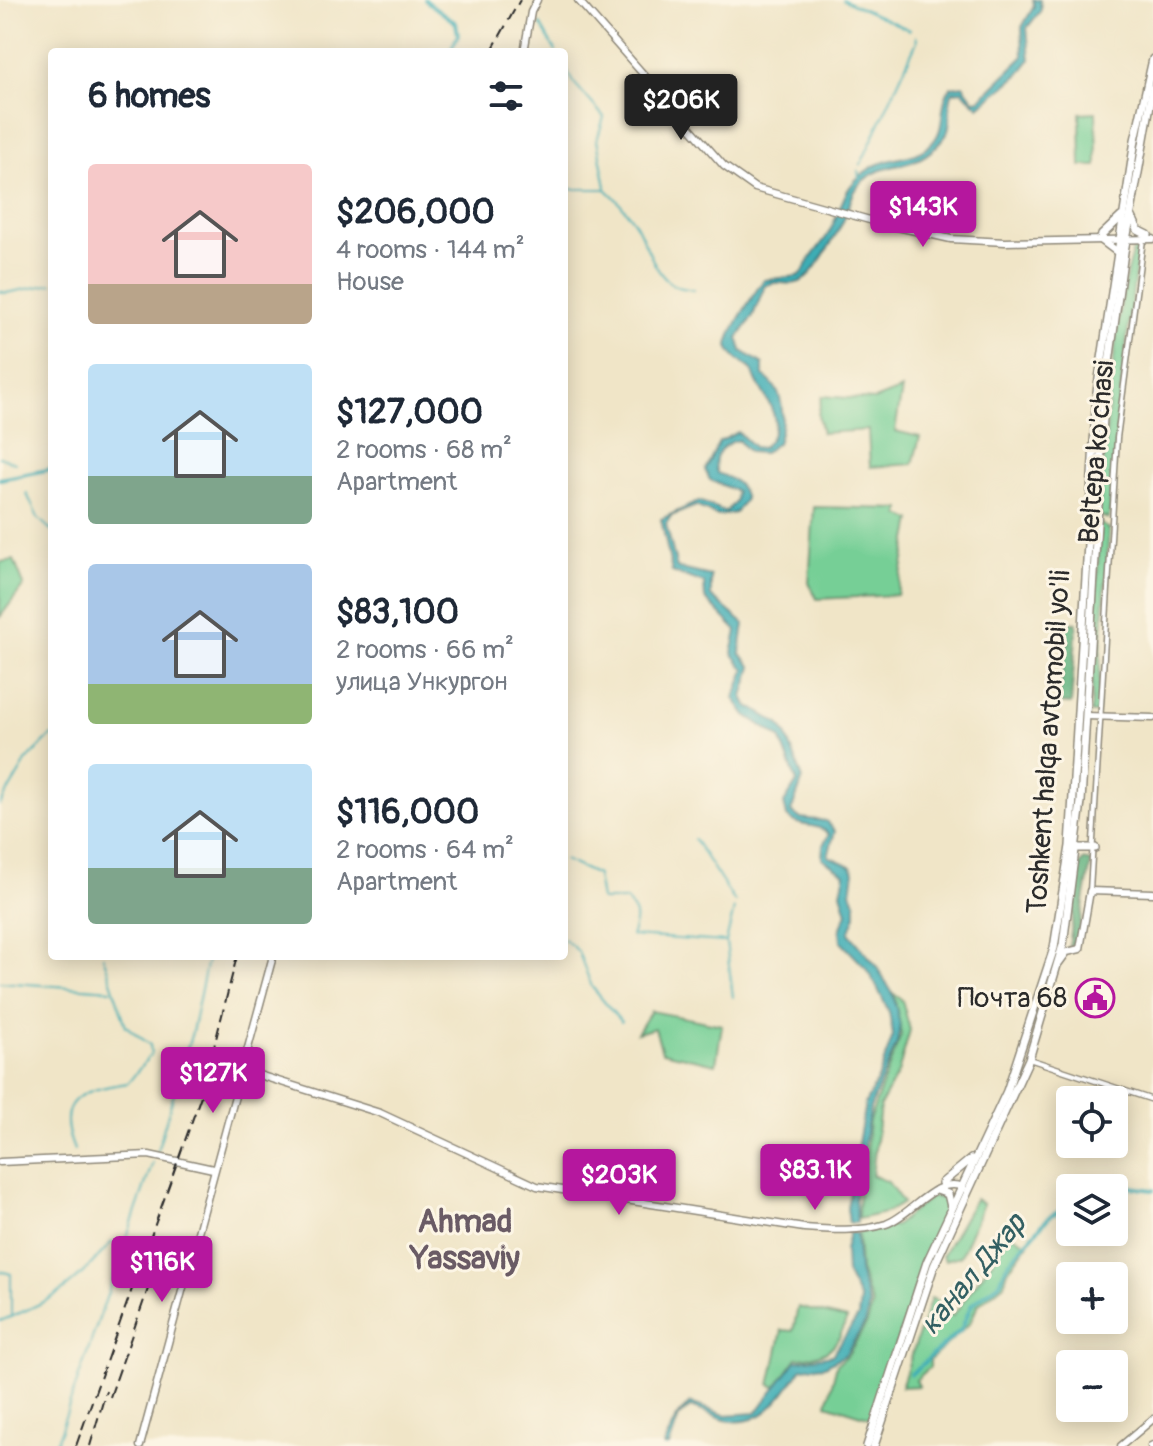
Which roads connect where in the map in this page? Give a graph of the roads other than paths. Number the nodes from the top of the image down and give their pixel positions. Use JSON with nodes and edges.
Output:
{"nodes":[{"id":1,"x":537,"y":0,"type":"edge"},
{"id":2,"x":578,"y":0,"type":"edge"},
{"id":3,"x":525,"y":48,"type":"edge"},
{"id":4,"x":1153,"y":59,"type":"edge"},
{"id":5,"x":1153,"y":88,"type":"edge"},
{"id":6,"x":1131,"y":211,"type":"junction"},
{"id":7,"x":1122,"y":216,"type":"junction"},
{"id":8,"x":1101,"y":237,"type":"junction"},
{"id":9,"x":1123,"y":237,"type":"junction"},
{"id":10,"x":1149,"y":237,"type":"edge"},
{"id":11,"x":1116,"y":251,"type":"junction"},
{"id":12,"x":1094,"y":469,"type":"junction"},
{"id":13,"x":1096,"y":518,"type":"junction"},
{"id":14,"x":1111,"y":525,"type":"junction"},
{"id":15,"x":1085,"y":641,"type":"junction"},
{"id":16,"x":1086,"y":716,"type":"junction"},
{"id":17,"x":1101,"y":717,"type":"junction"},
{"id":18,"x":1153,"y":718,"type":"edge"},
{"id":19,"x":1080,"y":757,"type":"junction"},
{"id":20,"x":1077,"y":848,"type":"junction"},
{"id":21,"x":1095,"y":848,"type":"junction"},
{"id":22,"x":1090,"y":893,"type":"junction"},
{"id":23,"x":1153,"y":895,"type":"edge"},
{"id":24,"x":1065,"y":948,"type":"junction"},
{"id":25,"x":272,"y":960,"type":"edge"},
{"id":26,"x":1029,"y":1059,"type":"junction"},
{"id":27,"x":243,"y":1070,"type":"junction"},
{"id":28,"x":1153,"y":1100,"type":"edge"},
{"id":29,"x":978,"y":1152,"type":"junction"},
{"id":30,"x":0,"y":1162,"type":"edge"},
{"id":31,"x":213,"y":1169,"type":"junction"},
{"id":32,"x":939,"y":1186,"type":"junction"},
{"id":33,"x":966,"y":1187,"type":"junction"},
{"id":34,"x":951,"y":1208,"type":"junction"},
{"id":35,"x":936,"y":1250,"type":"junction"},
{"id":36,"x":1153,"y":1419,"type":"edge"},
{"id":37,"x":1146,"y":1425,"type":"junction"},
{"id":38,"x":1153,"y":1432,"type":"edge"},
{"id":39,"x":140,"y":1446,"type":"edge"},
{"id":40,"x":867,"y":1446,"type":"edge"},
{"id":41,"x":874,"y":1446,"type":"edge"},
{"id":42,"x":1121,"y":1446,"type":"edge"}],
"edges":[{"from":1,"to":3,"type":"main road"},
{"from":2,"to":8,"type":"main road"},
{"from":4,"to":7,"type":"highway","name":"Toshkent halqa avtomobil yo'li"},
{"from":5,"to":6,"type":"highway","name":"Toshkent halqa avtomobil yo'li"},
{"from":6,"to":9,"type":"highway","name":"Toshkent halqa avtomobil yo'li"},
{"from":6,"to":10,"type":"highway"},
{"from":7,"to":8,"type":"highway"},
{"from":7,"to":9,"type":"highway","name":"Toshkent halqa avtomobil yo'li"},
{"from":8,"to":9,"type":"main road"},
{"from":8,"to":11,"type":"highway"},
{"from":9,"to":10,"type":"main road"},
{"from":9,"to":11,"type":"highway","name":"Toshkent halqa avtomobil yo'li"},
{"from":9,"to":12,"type":"highway","name":"Toshkent halqa avtomobil yo'li"},
{"from":10,"to":14,"type":"street","name":"Beltepa ko'chasi"},
{"from":11,"to":12,"type":"highway","name":"Toshkent halqa avtomobil yo'li"},
{"from":12,"to":13,"type":"highway","name":"Toshkent halqa avtomobil yo'li"},
{"from":12,"to":15,"type":"highway","name":"Toshkent halqa avtomobil yo'li"},
{"from":13,"to":14,"type":"street"},
{"from":13,"to":15,"type":"highway","name":"Toshkent halqa avtomobil yo'li"},
{"from":14,"to":17,"type":"street","name":"Beltepa ko'chasi"},
{"from":15,"to":16,"type":"highway","name":"Toshkent halqa avtomobil yo'li"},
{"from":15,"to":19,"type":"highway","name":"Toshkent halqa avtomobil yo'li"},
{"from":16,"to":17,"type":"main road"},
{"from":16,"to":19,"type":"highway","name":"Toshkent halqa avtomobil yo'li"},
{"from":17,"to":18,"type":"main road"},
{"from":17,"to":21,"type":"street","name":"Beltepa ko'chasi"},
{"from":19,"to":20,"type":"highway","name":"Toshkent halqa avtomobil yo'li"},
{"from":19,"to":29,"type":"highway","name":"Toshkent halqa avtomobil yo'li"},
{"from":20,"to":21,"type":"highway"},
{"from":20,"to":24,"type":"highway","name":"Toshkent halqa avtomobil yo'li"},
{"from":21,"to":22,"type":"street","name":"Beltepa ko'chasi"},
{"from":22,"to":23,"type":"main road"},
{"from":22,"to":24,"type":"main road","name":"Beltepa ko'chasi"},
{"from":24,"to":26,"type":"highway","name":"Toshkent halqa avtomobil yo'li"},
{"from":25,"to":27,"type":"main road"},
{"from":26,"to":28,"type":"street"},
{"from":26,"to":33,"type":"highway","name":"Toshkent halqa avtomobil yo'li"},
{"from":27,"to":31,"type":"main road"},
{"from":27,"to":32,"type":"main road"},
{"from":29,"to":32,"type":"highway"},
{"from":29,"to":33,"type":"highway","name":"Toshkent halqa avtomobil yo'li"},
{"from":30,"to":31,"type":"main road"},
{"from":31,"to":39,"type":"main road"},
{"from":32,"to":33,"type":"main road"},
{"from":32,"to":34,"type":"highway"},
{"from":33,"to":34,"type":"highway","name":"Toshkent halqa avtomobil yo'li"},
{"from":33,"to":35,"type":"highway","name":"Toshkent halqa avtomobil yo'li"},
{"from":34,"to":35,"type":"highway","name":"Toshkent halqa avtomobil yo'li"},
{"from":35,"to":40,"type":"highway","name":"Toshkent halqa avtomobil yo'li"},
{"from":35,"to":41,"type":"highway","name":"Toshkent halqa avtomobil yo'li"},
{"from":36,"to":37,"type":"main road"},
{"from":37,"to":38,"type":"main road"},
{"from":37,"to":42,"type":"main road"}]}
